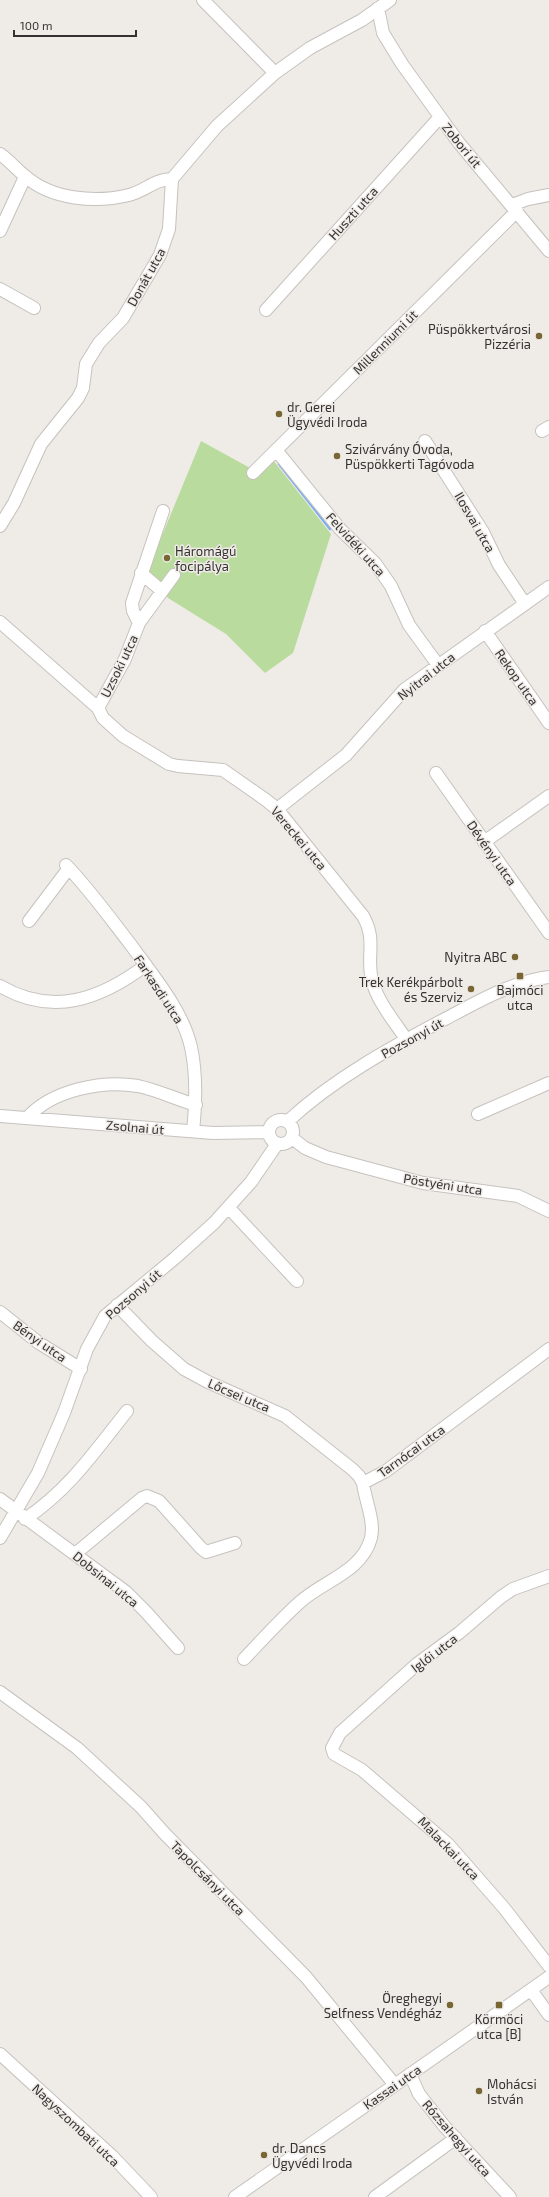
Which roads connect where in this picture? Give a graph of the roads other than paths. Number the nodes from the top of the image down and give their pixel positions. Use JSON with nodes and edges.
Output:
{"nodes":[{"id":1,"x":203,"y":0,"type":"edge"},
{"id":2,"x":390,"y":0,"type":"edge"},
{"id":3,"x":378,"y":8,"type":"junction"},
{"id":4,"x":362,"y":20,"type":"junction"},
{"id":5,"x":382,"y":33,"type":"junction"},
{"id":6,"x":275,"y":73,"type":"junction"},
{"id":7,"x":440,"y":117,"type":"junction"},
{"id":8,"x":0,"y":154,"type":"edge"},
{"id":9,"x":25,"y":177,"type":"junction"},
{"id":10,"x":172,"y":179,"type":"junction"},
{"id":11,"x":549,"y":195,"type":"edge"},
{"id":12,"x":515,"y":208,"type":"junction"},
{"id":13,"x":0,"y":231,"type":"edge"},
{"id":14,"x":549,"y":251,"type":"edge"},
{"id":15,"x":0,"y":289,"type":"edge"},
{"id":16,"x":34,"y":308,"type":"dead end"},
{"id":17,"x":266,"y":310,"type":"dead end"},
{"id":18,"x":425,"y":441,"type":"dead end"},
{"id":19,"x":276,"y":450,"type":"junction"},
{"id":20,"x":253,"y":473,"type":"dead end"},
{"id":21,"x":163,"y":511,"type":"dead end"},
{"id":22,"x":0,"y":526,"type":"edge"},
{"id":23,"x":141,"y":573,"type":"junction"},
{"id":24,"x":174,"y":575,"type":"dead end"},
{"id":25,"x":549,"y":587,"type":"edge"},
{"id":26,"x":162,"y":591,"type":"junction"},
{"id":27,"x":525,"y":604,"type":"junction"},
{"id":28,"x":0,"y":622,"type":"edge"},
{"id":29,"x":139,"y":623,"type":"junction"},
{"id":30,"x":485,"y":631,"type":"junction"},
{"id":31,"x":438,"y":665,"type":"junction"},
{"id":32,"x":98,"y":708,"type":"junction"},
{"id":33,"x":549,"y":723,"type":"edge"},
{"id":34,"x":436,"y":773,"type":"dead end"},
{"id":35,"x":549,"y":796,"type":"edge"},
{"id":36,"x":277,"y":809,"type":"junction"},
{"id":37,"x":484,"y":842,"type":"junction"},
{"id":38,"x":29,"y":921,"type":"dead end"},
{"id":39,"x":549,"y":933,"type":"edge"},
{"id":40,"x":146,"y":965,"type":"junction"},
{"id":41,"x":549,"y":977,"type":"edge"},
{"id":42,"x":0,"y":986,"type":"edge"},
{"id":43,"x":406,"y":1039,"type":"junction"},
{"id":44,"x":549,"y":1083,"type":"edge"},
{"id":45,"x":196,"y":1105,"type":"junction"},
{"id":46,"x":478,"y":1114,"type":"dead end"},
{"id":47,"x":0,"y":1116,"type":"edge"},
{"id":48,"x":27,"y":1118,"type":"junction"},
{"id":49,"x":287,"y":1122,"type":"junction"},
{"id":50,"x":193,"y":1131,"type":"junction"},
{"id":51,"x":269,"y":1132,"type":"junction"},
{"id":52,"x":292,"y":1138,"type":"junction"},
{"id":53,"x":277,"y":1144,"type":"junction"},
{"id":54,"x":228,"y":1208,"type":"junction"},
{"id":55,"x":549,"y":1211,"type":"edge"},
{"id":56,"x":297,"y":1281,"type":"dead end"},
{"id":57,"x":117,"y":1305,"type":"junction"},
{"id":58,"x":0,"y":1312,"type":"edge"},
{"id":59,"x":549,"y":1349,"type":"edge"},
{"id":60,"x":81,"y":1369,"type":"junction"},
{"id":61,"x":127,"y":1411,"type":"dead end"},
{"id":62,"x":363,"y":1483,"type":"junction"},
{"id":63,"x":0,"y":1499,"type":"edge"},
{"id":64,"x":21,"y":1516,"type":"junction"},
{"id":65,"x":0,"y":1538,"type":"edge"},
{"id":66,"x":235,"y":1543,"type":"dead end"},
{"id":67,"x":75,"y":1554,"type":"junction"},
{"id":68,"x":549,"y":1576,"type":"edge"},
{"id":69,"x":178,"y":1648,"type":"dead end"},
{"id":70,"x":244,"y":1660,"type":"dead end"},
{"id":71,"x":0,"y":1692,"type":"edge"},
{"id":72,"x":332,"y":1748,"type":"joint"},
{"id":73,"x":549,"y":1966,"type":"edge"},
{"id":74,"x":549,"y":1977,"type":"edge"},
{"id":75,"x":531,"y":1990,"type":"junction"},
{"id":76,"x":549,"y":2015,"type":"edge"},
{"id":77,"x":0,"y":2054,"type":"edge"},
{"id":78,"x":410,"y":2074,"type":"junction"},
{"id":79,"x":395,"y":2085,"type":"junction"},
{"id":80,"x":456,"y":2138,"type":"junction"},
{"id":81,"x":151,"y":2197,"type":"edge"},
{"id":82,"x":235,"y":2197,"type":"edge"},
{"id":83,"x":375,"y":2197,"type":"edge"},
{"id":84,"x":510,"y":2197,"type":"edge"}],
"edges":[{"from":1,"to":6,"type":"street"},
{"from":2,"to":3,"type":"street"},
{"from":3,"to":4,"type":"street"},
{"from":3,"to":5,"type":"street","name":"Zobori út"},
{"from":4,"to":5,"type":"street","name":"Zobori út"},
{"from":4,"to":6,"type":"street"},
{"from":5,"to":7,"type":"street","name":"Zobori út"},
{"from":6,"to":10,"type":"street"},
{"from":7,"to":12,"type":"street","name":"Zobori út"},
{"from":7,"to":17,"type":"street","name":"Huszti utca"},
{"from":8,"to":9,"type":"street"},
{"from":9,"to":10,"type":"street"},
{"from":9,"to":13,"type":"street"},
{"from":10,"to":22,"type":"street","name":"Donát utca"},
{"from":11,"to":12,"type":"street"},
{"from":12,"to":14,"type":"street","name":"Zobori út"},
{"from":12,"to":19,"type":"street","name":"Millenniumi út"},
{"from":15,"to":16,"type":"street"},
{"from":18,"to":27,"type":"street","name":"Ilosvai utca"},
{"from":19,"to":20,"type":"street","name":"Millenniumi út"},
{"from":19,"to":31,"type":"street","name":"Felvidéki utca"},
{"from":21,"to":23,"type":"street","name":"Uzsoki utca"},
{"from":23,"to":26,"type":"street"},
{"from":23,"to":29,"type":"street","name":"Uzsoki utca"},
{"from":24,"to":26,"type":"street","name":"Uzsoki utca"},
{"from":25,"to":27,"type":"street","name":"Nyitrai utca"},
{"from":26,"to":29,"type":"street","name":"Uzsoki utca"},
{"from":27,"to":30,"type":"street","name":"Nyitrai utca"},
{"from":28,"to":32,"type":"street","name":"Vereckei utca"},
{"from":29,"to":32,"type":"street","name":"Uzsoki utca"},
{"from":30,"to":31,"type":"street","name":"Nyitrai utca"},
{"from":30,"to":33,"type":"street","name":"Rekop utca"},
{"from":31,"to":36,"type":"street","name":"Nyitrai utca"},
{"from":32,"to":36,"type":"street","name":"Vereckei utca"},
{"from":34,"to":37,"type":"street","name":"Dévényi utca"},
{"from":35,"to":37,"type":"street"},
{"from":36,"to":43,"type":"street","name":"Vereckei utca"},
{"from":37,"to":39,"type":"street","name":"Dévényi utca"},
{"from":38,"to":40,"type":"street","name":"Farkasdi utca"},
{"from":40,"to":42,"type":"street"},
{"from":40,"to":45,"type":"street","name":"Farkasdi utca"},
{"from":41,"to":43,"type":"street","name":"Pozsonyi út"},
{"from":43,"to":49,"type":"street","name":"Pozsonyi út"},
{"from":44,"to":46,"type":"street"},
{"from":45,"to":48,"type":"street"},
{"from":45,"to":50,"type":"street","name":"Farkasdi utca"},
{"from":47,"to":48,"type":"street","name":"Zsolnai út"},
{"from":48,"to":50,"type":"street","name":"Zsolnai út"},
{"from":49,"to":51,"type":"street"},
{"from":49,"to":52,"type":"street"},
{"from":50,"to":51,"type":"street","name":"Zsolnai út"},
{"from":51,"to":53,"type":"street"},
{"from":52,"to":53,"type":"street"},
{"from":52,"to":55,"type":"street","name":"Pöstyéni utca"},
{"from":53,"to":54,"type":"street","name":"Pozsonyi út"},
{"from":54,"to":56,"type":"street"},
{"from":54,"to":57,"type":"street","name":"Pozsonyi út"},
{"from":57,"to":60,"type":"street","name":"Pozsonyi út"},
{"from":57,"to":62,"type":"street","name":"Lőcsei utca"},
{"from":58,"to":60,"type":"street","name":"Bényi utca"},
{"from":59,"to":62,"type":"street","name":"Tarnócai utca"},
{"from":60,"to":64,"type":"street","name":"Pozsonyi út"},
{"from":61,"to":64,"type":"street"},
{"from":62,"to":70,"type":"street","name":"Tarnócai utca"},
{"from":63,"to":64,"type":"street","name":"Dobsinai utca"},
{"from":64,"to":65,"type":"street","name":"Pozsonyi út"},
{"from":64,"to":67,"type":"street","name":"Dobsinai utca"},
{"from":66,"to":67,"type":"street"},
{"from":67,"to":69,"type":"street","name":"Dobsinai utca"},
{"from":68,"to":72,"type":"street","name":"Iglói utca"},
{"from":71,"to":79,"type":"street","name":"Tapolcsányi utca"},
{"from":72,"to":73,"type":"street","name":"Malackai utca"},
{"from":74,"to":75,"type":"street","name":"Kassai utca"},
{"from":75,"to":76,"type":"street"},
{"from":75,"to":78,"type":"street","name":"Kassai utca"},
{"from":77,"to":81,"type":"street","name":"Nagyszombati utca"},
{"from":78,"to":79,"type":"street","name":"Kassai utca"},
{"from":78,"to":80,"type":"street","name":"Rózsahegyi utca"},
{"from":79,"to":82,"type":"street","name":"Kassai utca"},
{"from":80,"to":83,"type":"street"},
{"from":80,"to":84,"type":"street","name":"Rózsahegyi utca"}]}
